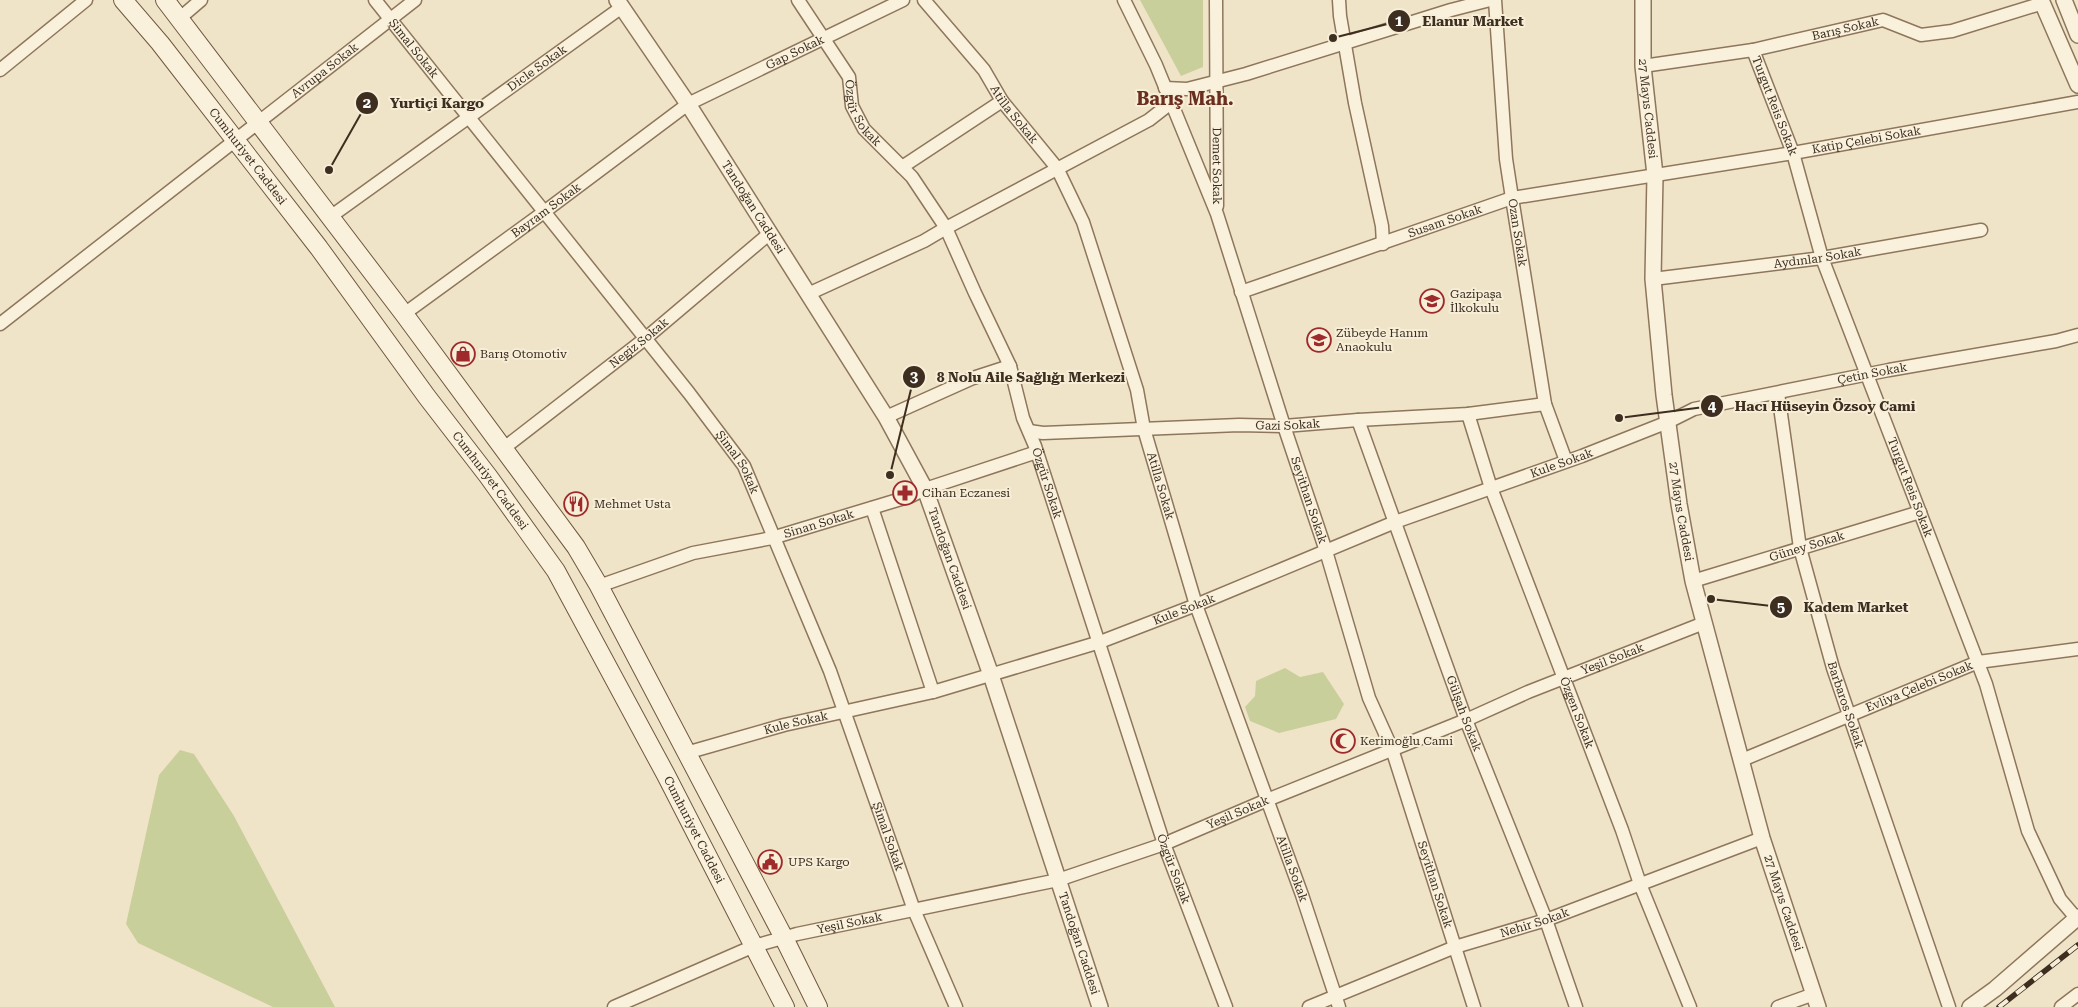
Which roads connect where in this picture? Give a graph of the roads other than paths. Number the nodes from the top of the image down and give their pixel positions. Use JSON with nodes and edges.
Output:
{"nodes":[{"id":1,"x":86,"y":0,"type":"edge"},
{"id":2,"x":123,"y":0,"type":"edge"},
{"id":3,"x":165,"y":0,"type":"edge"},
{"id":4,"x":201,"y":0,"type":"edge"},
{"id":5,"x":375,"y":0,"type":"edge"},
{"id":6,"x":415,"y":0,"type":"edge"},
{"id":7,"x":798,"y":0,"type":"edge"},
{"id":8,"x":903,"y":0,"type":"edge"},
{"id":9,"x":924,"y":0,"type":"edge"},
{"id":10,"x":1124,"y":0,"type":"edge"},
{"id":11,"x":1216,"y":0,"type":"edge"},
{"id":12,"x":1339,"y":0,"type":"edge"},
{"id":13,"x":1490,"y":0,"type":"edge"},
{"id":14,"x":1495,"y":0,"type":"edge"},
{"id":15,"x":1643,"y":0,"type":"edge"},
{"id":16,"x":2064,"y":0,"type":"edge"},
{"id":17,"x":2042,"y":1,"type":"edge"},
{"id":18,"x":620,"y":4,"type":"edge"},
{"id":19,"x":180,"y":18,"type":"junction"},
{"id":20,"x":390,"y":20,"type":"junction"},
{"id":21,"x":2078,"y":35,"type":"edge"},
{"id":22,"x":823,"y":40,"type":"junction"},
{"id":23,"x":1344,"y":45,"type":"junction"},
{"id":24,"x":1753,"y":50,"type":"junction"},
{"id":25,"x":1643,"y":66,"type":"junction"},
{"id":26,"x":0,"y":70,"type":"edge"},
{"id":27,"x":1216,"y":82,"type":"junction"},
{"id":28,"x":2078,"y":85,"type":"edge"},
{"id":29,"x":1165,"y":88,"type":"junction"},
{"id":30,"x":1002,"y":100,"type":"junction"},
{"id":31,"x":1172,"y":102,"type":"junction"},
{"id":32,"x":2078,"y":102,"type":"edge"},
{"id":33,"x":688,"y":104,"type":"junction"},
{"id":34,"x":468,"y":117,"type":"junction"},
{"id":35,"x":258,"y":124,"type":"junction"},
{"id":36,"x":235,"y":141,"type":"junction"},
{"id":37,"x":1793,"y":153,"type":"junction"},
{"id":38,"x":902,"y":167,"type":"junction"},
{"id":39,"x":1058,"y":168,"type":"junction"},
{"id":40,"x":1656,"y":175,"type":"junction"},
{"id":41,"x":1512,"y":198,"type":"junction"},
{"id":42,"x":544,"y":212,"type":"junction"},
{"id":43,"x":1217,"y":214,"type":"junction"},
{"id":44,"x":330,"y":217,"type":"junction"},
{"id":45,"x":946,"y":228,"type":"junction"},
{"id":46,"x":1981,"y":230,"type":"dead end"},
{"id":47,"x":770,"y":232,"type":"junction"},
{"id":48,"x":1383,"y":244,"type":"junction"},
{"id":49,"x":1822,"y":258,"type":"junction"},
{"id":50,"x":1654,"y":279,"type":"junction"},
{"id":51,"x":1241,"y":292,"type":"junction"},
{"id":52,"x":808,"y":294,"type":"junction"},
{"id":53,"x":404,"y":314,"type":"junction"},
{"id":54,"x":0,"y":324,"type":"edge"},
{"id":55,"x":2078,"y":335,"type":"edge"},
{"id":56,"x":646,"y":338,"type":"junction"},
{"id":57,"x":1010,"y":366,"type":"junction"},
{"id":58,"x":1866,"y":375,"type":"junction"},
{"id":59,"x":1778,"y":393,"type":"junction"},
{"id":60,"x":1545,"y":404,"type":"junction"},
{"id":61,"x":1468,"y":414,"type":"junction"},
{"id":62,"x":886,"y":417,"type":"junction"},
{"id":63,"x":1358,"y":420,"type":"junction"},
{"id":64,"x":1668,"y":422,"type":"junction"},
{"id":65,"x":1284,"y":426,"type":"junction"},
{"id":66,"x":1144,"y":429,"type":"junction"},
{"id":67,"x":1029,"y":431,"type":"junction"},
{"id":68,"x":504,"y":448,"type":"junction"},
{"id":69,"x":1037,"y":452,"type":"junction"},
{"id":70,"x":1566,"y":461,"type":"junction"},
{"id":71,"x":1491,"y":488,"type":"junction"},
{"id":72,"x":925,"y":489,"type":"junction"},
{"id":73,"x":872,"y":508,"type":"junction"},
{"id":74,"x":1920,"y":512,"type":"junction"},
{"id":75,"x":1395,"y":522,"type":"junction"},
{"id":76,"x":772,"y":538,"type":"junction"},
{"id":77,"x":1800,"y":548,"type":"junction"},
{"id":78,"x":1326,"y":551,"type":"junction"},
{"id":79,"x":1693,"y":582,"type":"junction"},
{"id":80,"x":599,"y":586,"type":"junction"},
{"id":81,"x":1196,"y":605,"type":"junction"},
{"id":82,"x":1704,"y":623,"type":"junction"},
{"id":83,"x":1100,"y":642,"type":"junction"},
{"id":84,"x":2078,"y":649,"type":"edge"},
{"id":85,"x":1978,"y":662,"type":"junction"},
{"id":86,"x":991,"y":675,"type":"junction"},
{"id":87,"x":1563,"y":678,"type":"junction"},
{"id":88,"x":933,"y":692,"type":"junction"},
{"id":89,"x":845,"y":711,"type":"junction"},
{"id":90,"x":1848,"y":715,"type":"junction"},
{"id":91,"x":1466,"y":720,"type":"junction"},
{"id":92,"x":1392,"y":749,"type":"junction"},
{"id":93,"x":686,"y":753,"type":"junction"},
{"id":94,"x":1742,"y":760,"type":"junction"},
{"id":95,"x":1267,"y":800,"type":"junction"},
{"id":96,"x":1762,"y":838,"type":"junction"},
{"id":97,"x":1164,"y":844,"type":"junction"},
{"id":98,"x":1058,"y":880,"type":"junction"},
{"id":99,"x":1640,"y":884,"type":"junction"},
{"id":100,"x":914,"y":910,"type":"junction"},
{"id":101,"x":2077,"y":917,"type":"edge"},
{"id":102,"x":1546,"y":920,"type":"junction"},
{"id":103,"x":784,"y":938,"type":"junction"},
{"id":104,"x":754,"y":946,"type":"junction"},
{"id":105,"x":1454,"y":947,"type":"junction"},
{"id":106,"x":2078,"y":994,"type":"edge"},
{"id":107,"x":1816,"y":1000,"type":"edge"},
{"id":108,"x":1338,"y":1002,"type":"edge"},
{"id":109,"x":614,"y":1007,"type":"edge"},
{"id":110,"x":785,"y":1007,"type":"edge"},
{"id":111,"x":818,"y":1007,"type":"edge"},
{"id":112,"x":956,"y":1007,"type":"edge"},
{"id":113,"x":1100,"y":1007,"type":"edge"},
{"id":114,"x":1226,"y":1007,"type":"edge"},
{"id":115,"x":1309,"y":1007,"type":"edge"},
{"id":116,"x":1474,"y":1007,"type":"edge"},
{"id":117,"x":1576,"y":1007,"type":"edge"},
{"id":118,"x":1690,"y":1007,"type":"edge"},
{"id":119,"x":1778,"y":1007,"type":"edge"},
{"id":120,"x":1949,"y":1007,"type":"edge"},
{"id":121,"x":1970,"y":1007,"type":"edge"},
{"id":122,"x":2061,"y":1007,"type":"edge"}],
"edges":[{"from":1,"to":26,"type":"street"},
{"from":2,"to":36,"type":"main road","name":"Cumhuriyet Caddesi"},
{"from":3,"to":19,"type":"main road"},
{"from":4,"to":19,"type":"street"},
{"from":5,"to":20,"type":"street","name":"Şimal Sokak"},
{"from":6,"to":20,"type":"street","name":"Avrupa Sokak"},
{"from":7,"to":22,"type":"street","name":"Özgür Sokak"},
{"from":8,"to":22,"type":"street","name":"Gap Sokak"},
{"from":9,"to":30,"type":"street","name":"Atilla Sokak"},
{"from":10,"to":29,"type":"street","name":"Seyithan Sokak"},
{"from":11,"to":27,"type":"street","name":"Demet Sokak"},
{"from":12,"to":23,"type":"street"},
{"from":13,"to":23,"type":"street"},
{"from":14,"to":41,"type":"street","name":"Ozan Sokak"},
{"from":15,"to":25,"type":"street","name":"27 Mayıs Caddesi"},
{"from":16,"to":21,"type":"street"},
{"from":17,"to":24,"type":"street","name":"Barış Sokak"},
{"from":17,"to":28,"type":"street"},
{"from":18,"to":33,"type":"street","name":"Tandoğan Caddesi"},
{"from":18,"to":34,"type":"street","name":"Dicle Sokak"},
{"from":19,"to":35,"type":"main road"},
{"from":20,"to":34,"type":"street","name":"Şimal Sokak"},
{"from":20,"to":35,"type":"street","name":"Avrupa Sokak"},
{"from":22,"to":33,"type":"street","name":"Gap Sokak"},
{"from":22,"to":38,"type":"street","name":"Özgür Sokak"},
{"from":23,"to":27,"type":"street"},
{"from":23,"to":48,"type":"street"},
{"from":24,"to":25,"type":"street","name":"Barış Sokak"},
{"from":24,"to":37,"type":"street","name":"Turgut Reis Sokak"},
{"from":25,"to":40,"type":"street","name":"27 Mayıs Caddesi"},
{"from":27,"to":29,"type":"street"},
{"from":27,"to":43,"type":"street","name":"Demet Sokak"},
{"from":29,"to":31,"type":"street","name":"Seyithan Sokak"},
{"from":30,"to":38,"type":"street"},
{"from":30,"to":39,"type":"street","name":"Atilla Sokak"},
{"from":31,"to":39,"type":"street"},
{"from":31,"to":43,"type":"street","name":"Seyithan Sokak"},
{"from":32,"to":37,"type":"street","name":"Katip Çelebi Sokak"},
{"from":33,"to":42,"type":"street","name":"Bayram Sokak"},
{"from":33,"to":47,"type":"street","name":"Tandoğan Caddesi"},
{"from":34,"to":42,"type":"street","name":"Şimal Sokak"},
{"from":34,"to":44,"type":"street","name":"Dicle Sokak"},
{"from":35,"to":36,"type":"street","name":"Avrupa Sokak"},
{"from":35,"to":44,"type":"main road"},
{"from":36,"to":54,"type":"street","name":"Avrupa Sokak"},
{"from":36,"to":104,"type":"main road","name":"Cumhuriyet Caddesi"},
{"from":37,"to":40,"type":"street","name":"Katip Çelebi Sokak"},
{"from":37,"to":49,"type":"street","name":"Turgut Reis Sokak"},
{"from":38,"to":45,"type":"street","name":"Özgür Sokak"},
{"from":39,"to":45,"type":"street"},
{"from":39,"to":66,"type":"street","name":"Atilla Sokak"},
{"from":40,"to":41,"type":"street","name":"Susam Sokak"},
{"from":40,"to":50,"type":"street","name":"27 Mayıs Caddesi"},
{"from":41,"to":48,"type":"street","name":"Susam Sokak"},
{"from":41,"to":60,"type":"street","name":"Ozan Sokak"},
{"from":42,"to":53,"type":"street","name":"Bayram Sokak"},
{"from":42,"to":56,"type":"street","name":"Şimal Sokak"},
{"from":43,"to":51,"type":"street","name":"Seyithan Sokak"},
{"from":44,"to":53,"type":"main road"},
{"from":45,"to":52,"type":"street"},
{"from":45,"to":57,"type":"street","name":"Özgür Sokak"},
{"from":46,"to":49,"type":"street","name":"Aydınlar Sokak"},
{"from":47,"to":52,"type":"street","name":"Tandoğan Caddesi"},
{"from":47,"to":56,"type":"street","name":"Negiz Sokak"},
{"from":48,"to":51,"type":"street","name":"Susam Sokak"},
{"from":49,"to":50,"type":"street","name":"Aydınlar Sokak"},
{"from":49,"to":58,"type":"street","name":"Turgut Reis Sokak"},
{"from":50,"to":64,"type":"street","name":"27 Mayıs Caddesi"},
{"from":51,"to":65,"type":"street","name":"Seyithan Sokak"},
{"from":52,"to":62,"type":"street","name":"Tandoğan Caddesi"},
{"from":53,"to":68,"type":"main road"},
{"from":55,"to":58,"type":"street","name":"Çetin Sokak"},
{"from":56,"to":68,"type":"street","name":"Negiz Sokak"},
{"from":56,"to":76,"type":"street","name":"Şimal Sokak"},
{"from":57,"to":62,"type":"street"},
{"from":57,"to":67,"type":"street","name":"Özgür Sokak"},
{"from":58,"to":59,"type":"street","name":"Çetin Sokak"},
{"from":58,"to":74,"type":"street","name":"Turgut Reis Sokak"},
{"from":59,"to":64,"type":"street","name":"Çetin Sokak"},
{"from":59,"to":77,"type":"street","name":"Barbaros Sokak"},
{"from":60,"to":61,"type":"street","name":"Gazi Sokak"},
{"from":60,"to":70,"type":"street","name":"Ozan Sokak"},
{"from":61,"to":63,"type":"street","name":"Gazi Sokak"},
{"from":61,"to":71,"type":"street","name":"Özgen Sokak"},
{"from":62,"to":72,"type":"street","name":"Tandoğan Caddesi"},
{"from":63,"to":65,"type":"street","name":"Gazi Sokak"},
{"from":63,"to":75,"type":"street","name":"Gülşah Sokak"},
{"from":64,"to":70,"type":"street","name":"Kule Sokak"},
{"from":64,"to":79,"type":"street","name":"27 Mayıs Caddesi"},
{"from":65,"to":66,"type":"street","name":"Gazi Sokak"},
{"from":65,"to":78,"type":"street","name":"Seyithan Sokak"},
{"from":66,"to":67,"type":"street","name":"Gazi Sokak"},
{"from":66,"to":81,"type":"street","name":"Atilla Sokak"},
{"from":67,"to":69,"type":"street","name":"Özgür Sokak"},
{"from":68,"to":80,"type":"main road"},
{"from":69,"to":72,"type":"street","name":"Sinan Sokak"},
{"from":69,"to":83,"type":"street","name":"Özgür Sokak"},
{"from":70,"to":71,"type":"street","name":"Kule Sokak"},
{"from":71,"to":75,"type":"street","name":"Kule Sokak"},
{"from":71,"to":87,"type":"street","name":"Özgen Sokak"},
{"from":72,"to":73,"type":"street","name":"Sinan Sokak"},
{"from":72,"to":86,"type":"street","name":"Tandoğan Caddesi"},
{"from":73,"to":76,"type":"street","name":"Sinan Sokak"},
{"from":73,"to":88,"type":"street"},
{"from":74,"to":77,"type":"street","name":"Güney Sokak"},
{"from":74,"to":85,"type":"street","name":"Turgut Reis Sokak"},
{"from":75,"to":78,"type":"street","name":"Kule Sokak"},
{"from":75,"to":91,"type":"street","name":"Gülşah Sokak"},
{"from":76,"to":80,"type":"street","name":"Sinan Sokak"},
{"from":76,"to":89,"type":"street","name":"Şimal Sokak"},
{"from":77,"to":79,"type":"street","name":"Güney Sokak"},
{"from":77,"to":90,"type":"street","name":"Barbaros Sokak"},
{"from":78,"to":81,"type":"street","name":"Kule Sokak"},
{"from":78,"to":92,"type":"street","name":"Seyithan Sokak"},
{"from":79,"to":82,"type":"street","name":"27 Mayıs Caddesi"},
{"from":80,"to":93,"type":"main road"},
{"from":81,"to":83,"type":"street","name":"Kule Sokak"},
{"from":81,"to":95,"type":"street","name":"Atilla Sokak"},
{"from":82,"to":87,"type":"street","name":"Yeşil Sokak"},
{"from":82,"to":94,"type":"street","name":"27 Mayıs Caddesi"},
{"from":83,"to":86,"type":"street","name":"Kule Sokak"},
{"from":83,"to":97,"type":"street","name":"Özgür Sokak"},
{"from":84,"to":85,"type":"street","name":"Evliya Çelebi Sokak"},
{"from":85,"to":90,"type":"street","name":"Evliya Çelebi Sokak"},
{"from":85,"to":101,"type":"street","name":"Turgut Reis Sokak"},
{"from":86,"to":88,"type":"street","name":"Kule Sokak"},
{"from":86,"to":98,"type":"street","name":"Tandoğan Caddesi"},
{"from":87,"to":91,"type":"street","name":"Yeşil Sokak"},
{"from":87,"to":99,"type":"street","name":"Özgen Sokak"},
{"from":88,"to":89,"type":"street","name":"Kule Sokak"},
{"from":89,"to":93,"type":"street","name":"Kule Sokak"},
{"from":89,"to":100,"type":"street","name":"Şimal Sokak"},
{"from":90,"to":94,"type":"street","name":"Evliya Çelebi Sokak"},
{"from":90,"to":120,"type":"street","name":"Barbaros Sokak"},
{"from":91,"to":92,"type":"street","name":"Yeşil Sokak"},
{"from":91,"to":102,"type":"street","name":"Gülşah Sokak"},
{"from":92,"to":95,"type":"street","name":"Yeşil Sokak"},
{"from":92,"to":105,"type":"street","name":"Seyithan Sokak"},
{"from":93,"to":103,"type":"main road"},
{"from":94,"to":96,"type":"street","name":"27 Mayıs Caddesi"},
{"from":95,"to":97,"type":"street","name":"Yeşil Sokak"},
{"from":95,"to":108,"type":"street","name":"Atilla Sokak"},
{"from":96,"to":99,"type":"street","name":"Nehir Sokak"},
{"from":96,"to":107,"type":"street","name":"27 Mayıs Caddesi"},
{"from":97,"to":98,"type":"street","name":"Yeşil Sokak"},
{"from":97,"to":114,"type":"street","name":"Özgür Sokak"},
{"from":98,"to":100,"type":"street","name":"Yeşil Sokak"},
{"from":98,"to":113,"type":"street","name":"Tandoğan Caddesi"},
{"from":99,"to":102,"type":"street","name":"Nehir Sokak"},
{"from":99,"to":118,"type":"street","name":"Özgen Sokak"},
{"from":100,"to":103,"type":"street","name":"Yeşil Sokak"},
{"from":100,"to":112,"type":"street","name":"Şimal Sokak"},
{"from":101,"to":121,"type":"street"},
{"from":102,"to":105,"type":"street","name":"Nehir Sokak"},
{"from":102,"to":117,"type":"street","name":"Gülşah Sokak"},
{"from":103,"to":104,"type":"street","name":"Yeşil Sokak"},
{"from":103,"to":111,"type":"main road"},
{"from":104,"to":109,"type":"street","name":"Yeşil Sokak"},
{"from":104,"to":110,"type":"main road","name":"Cumhuriyet Caddesi"},
{"from":105,"to":108,"type":"street","name":"Nehir Sokak"},
{"from":105,"to":116,"type":"street","name":"Seyithan Sokak"},
{"from":106,"to":122,"type":"street"},
{"from":107,"to":119,"type":"street"},
{"from":108,"to":115,"type":"street","name":"Nehir Sokak"}]}
